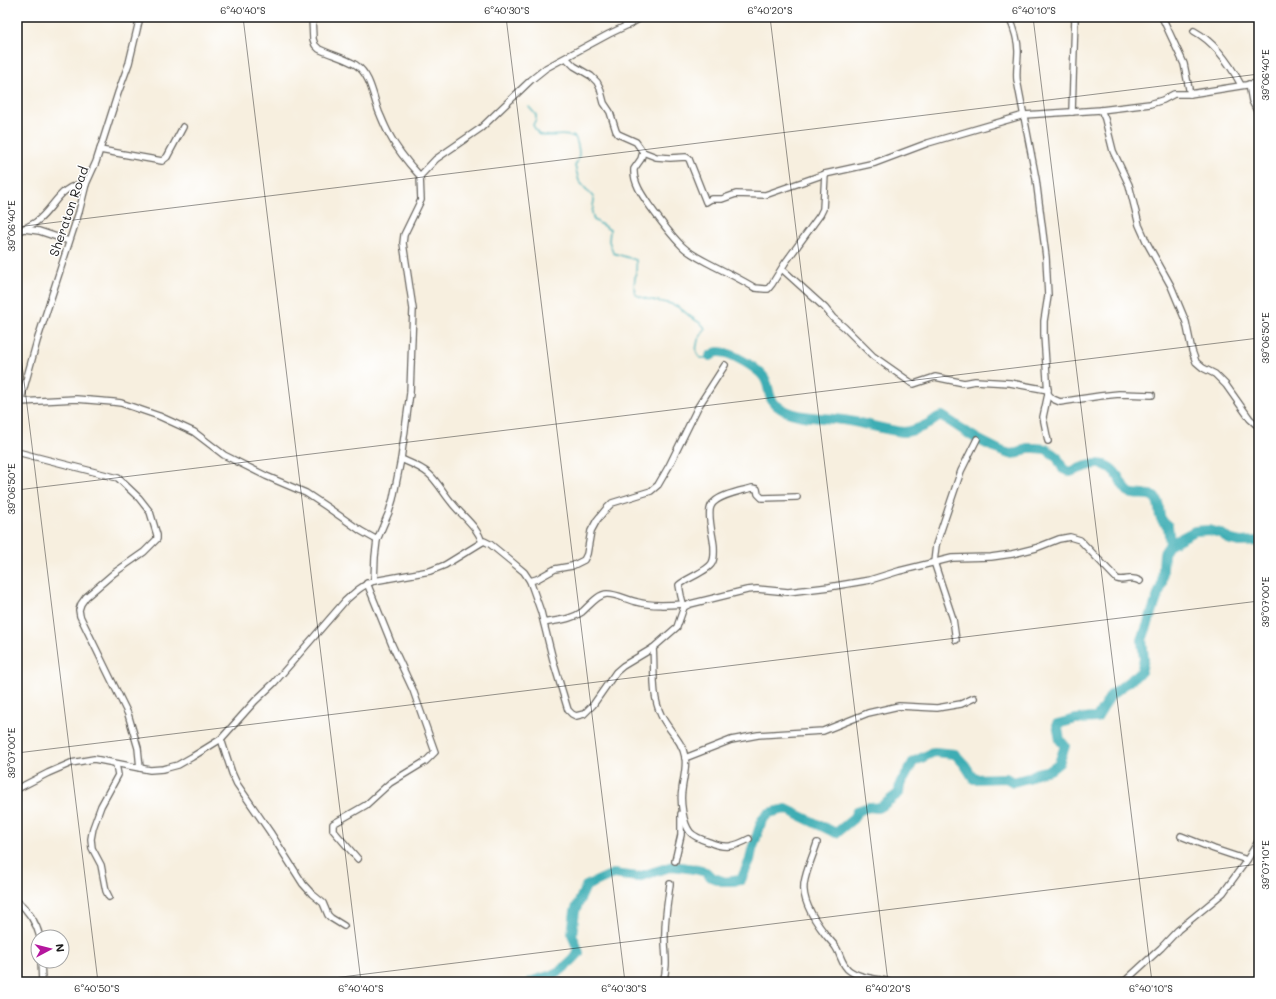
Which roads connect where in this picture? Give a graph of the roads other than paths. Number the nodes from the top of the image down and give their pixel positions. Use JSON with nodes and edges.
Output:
{"nodes":[{"id":1,"x":140,"y":17,"type":"edge"},
{"id":2,"x":312,"y":17,"type":"edge"},
{"id":3,"x":642,"y":17,"type":"edge"},
{"id":4,"x":1010,"y":17,"type":"edge"},
{"id":5,"x":1075,"y":17,"type":"edge"},
{"id":6,"x":1162,"y":17,"type":"edge"},
{"id":7,"x":1194,"y":31,"type":"dead end"},
{"id":8,"x":566,"y":58,"type":"junction"},
{"id":9,"x":1259,"y":83,"type":"edge"},
{"id":10,"x":1249,"y":84,"type":"junction"},
{"id":11,"x":1241,"y":85,"type":"junction"},
{"id":12,"x":1190,"y":94,"type":"junction"},
{"id":13,"x":1021,"y":104,"type":"junction"},
{"id":14,"x":1101,"y":110,"type":"junction"},
{"id":15,"x":1072,"y":112,"type":"junction"},
{"id":16,"x":1024,"y":115,"type":"junction"},
{"id":17,"x":1259,"y":115,"type":"edge"},
{"id":18,"x":1013,"y":117,"type":"junction"},
{"id":19,"x":183,"y":127,"type":"dead end"},
{"id":20,"x":100,"y":150,"type":"junction"},
{"id":21,"x":643,"y":152,"type":"junction"},
{"id":22,"x":824,"y":174,"type":"junction"},
{"id":23,"x":420,"y":176,"type":"junction"},
{"id":24,"x":86,"y":184,"type":"junction"},
{"id":25,"x":24,"y":229,"type":"junction"},
{"id":26,"x":17,"y":232,"type":"edge"},
{"id":27,"x":69,"y":241,"type":"junction"},
{"id":28,"x":782,"y":269,"type":"junction"},
{"id":29,"x":725,"y":365,"type":"dead end"},
{"id":30,"x":1048,"y":392,"type":"junction"},
{"id":31,"x":1152,"y":395,"type":"dead end"},
{"id":32,"x":20,"y":402,"type":"junction"},
{"id":33,"x":17,"y":413,"type":"edge"},
{"id":34,"x":1259,"y":427,"type":"edge"},
{"id":35,"x":977,"y":439,"type":"dead end"},
{"id":36,"x":1048,"y":441,"type":"dead end"},
{"id":37,"x":17,"y":452,"type":"edge"},
{"id":38,"x":401,"y":459,"type":"junction"},
{"id":39,"x":797,"y":497,"type":"dead end"},
{"id":40,"x":377,"y":540,"type":"junction"},
{"id":41,"x":482,"y":542,"type":"junction"},
{"id":42,"x":934,"y":562,"type":"junction"},
{"id":43,"x":374,"y":581,"type":"junction"},
{"id":44,"x":530,"y":581,"type":"junction"},
{"id":45,"x":1140,"y":581,"type":"dead end"},
{"id":46,"x":367,"y":583,"type":"junction"},
{"id":47,"x":684,"y":605,"type":"junction"},
{"id":48,"x":544,"y":622,"type":"junction"},
{"id":49,"x":956,"y":640,"type":"dead end"},
{"id":50,"x":653,"y":648,"type":"junction"},
{"id":51,"x":974,"y":698,"type":"dead end"},
{"id":52,"x":220,"y":739,"type":"junction"},
{"id":53,"x":686,"y":758,"type":"junction"},
{"id":54,"x":116,"y":764,"type":"junction"},
{"id":55,"x":140,"y":768,"type":"junction"},
{"id":56,"x":17,"y":789,"type":"edge"},
{"id":57,"x":682,"y":803,"type":"junction"},
{"id":58,"x":1181,"y":836,"type":"dead end"},
{"id":59,"x":749,"y":839,"type":"dead end"},
{"id":60,"x":1259,"y":840,"type":"edge"},
{"id":61,"x":817,"y":843,"type":"dead end"},
{"id":62,"x":358,"y":859,"type":"dead end"},
{"id":63,"x":1247,"y":860,"type":"junction"},
{"id":64,"x":675,"y":861,"type":"dead end"},
{"id":65,"x":670,"y":884,"type":"dead end"},
{"id":66,"x":109,"y":897,"type":"dead end"},
{"id":67,"x":17,"y":901,"type":"edge"},
{"id":68,"x":344,"y":926,"type":"dead end"},
{"id":69,"x":38,"y":929,"type":"edge"},
{"id":70,"x":41,"y":969,"type":"edge"},
{"id":71,"x":42,"y":982,"type":"edge"},
{"id":72,"x":664,"y":982,"type":"edge"},
{"id":73,"x":889,"y":982,"type":"edge"},
{"id":74,"x":1124,"y":982,"type":"edge"}],
"edges":[{"from":1,"to":20,"type":"street","name":"Sheraton Road"},
{"from":2,"to":23,"type":"street"},
{"from":3,"to":8,"type":"street"},
{"from":4,"to":13,"type":"street"},
{"from":5,"to":15,"type":"street"},
{"from":6,"to":12,"type":"street"},
{"from":7,"to":11,"type":"street"},
{"from":8,"to":21,"type":"street"},
{"from":8,"to":23,"type":"street"},
{"from":9,"to":10,"type":"street"},
{"from":10,"to":11,"type":"street"},
{"from":10,"to":17,"type":"street"},
{"from":11,"to":12,"type":"street"},
{"from":12,"to":14,"type":"street"},
{"from":13,"to":16,"type":"street"},
{"from":13,"to":18,"type":"street"},
{"from":14,"to":15,"type":"street"},
{"from":14,"to":34,"type":"street"},
{"from":15,"to":16,"type":"street"},
{"from":16,"to":18,"type":"street"},
{"from":16,"to":30,"type":"street"},
{"from":18,"to":22,"type":"street"},
{"from":19,"to":20,"type":"street"},
{"from":20,"to":24,"type":"street","name":"Sheraton Road"},
{"from":21,"to":22,"type":"street"},
{"from":21,"to":28,"type":"street"},
{"from":22,"to":28,"type":"street"},
{"from":23,"to":38,"type":"street"},
{"from":24,"to":25,"type":"street"},
{"from":24,"to":27,"type":"street","name":"Sheraton Road"},
{"from":25,"to":26,"type":"street"},
{"from":25,"to":27,"type":"street"},
{"from":27,"to":32,"type":"street","name":"Sheraton Road"},
{"from":28,"to":30,"type":"street"},
{"from":29,"to":44,"type":"street"},
{"from":30,"to":31,"type":"street"},
{"from":30,"to":36,"type":"street"},
{"from":32,"to":33,"type":"street","name":"Sheraton Road"},
{"from":32,"to":40,"type":"street"},
{"from":35,"to":42,"type":"street"},
{"from":37,"to":55,"type":"street"},
{"from":38,"to":40,"type":"street"},
{"from":38,"to":41,"type":"street"},
{"from":39,"to":47,"type":"street"},
{"from":40,"to":43,"type":"street"},
{"from":41,"to":43,"type":"street"},
{"from":41,"to":44,"type":"street"},
{"from":42,"to":45,"type":"street"},
{"from":42,"to":47,"type":"street"},
{"from":42,"to":49,"type":"street"},
{"from":43,"to":46,"type":"street"},
{"from":44,"to":48,"type":"street"},
{"from":46,"to":52,"type":"street"},
{"from":46,"to":62,"type":"street"},
{"from":47,"to":48,"type":"street"},
{"from":47,"to":50,"type":"street"},
{"from":48,"to":50,"type":"street"},
{"from":50,"to":53,"type":"street"},
{"from":51,"to":53,"type":"street"},
{"from":52,"to":55,"type":"street"},
{"from":52,"to":68,"type":"street"},
{"from":53,"to":57,"type":"street"},
{"from":54,"to":55,"type":"street"},
{"from":54,"to":56,"type":"street"},
{"from":54,"to":66,"type":"street"},
{"from":57,"to":59,"type":"street"},
{"from":57,"to":64,"type":"street"},
{"from":58,"to":63,"type":"street"},
{"from":60,"to":63,"type":"street"},
{"from":61,"to":73,"type":"street"},
{"from":63,"to":74,"type":"street"},
{"from":65,"to":72,"type":"street"},
{"from":67,"to":69,"type":"street"},
{"from":70,"to":71,"type":"street"}]}
